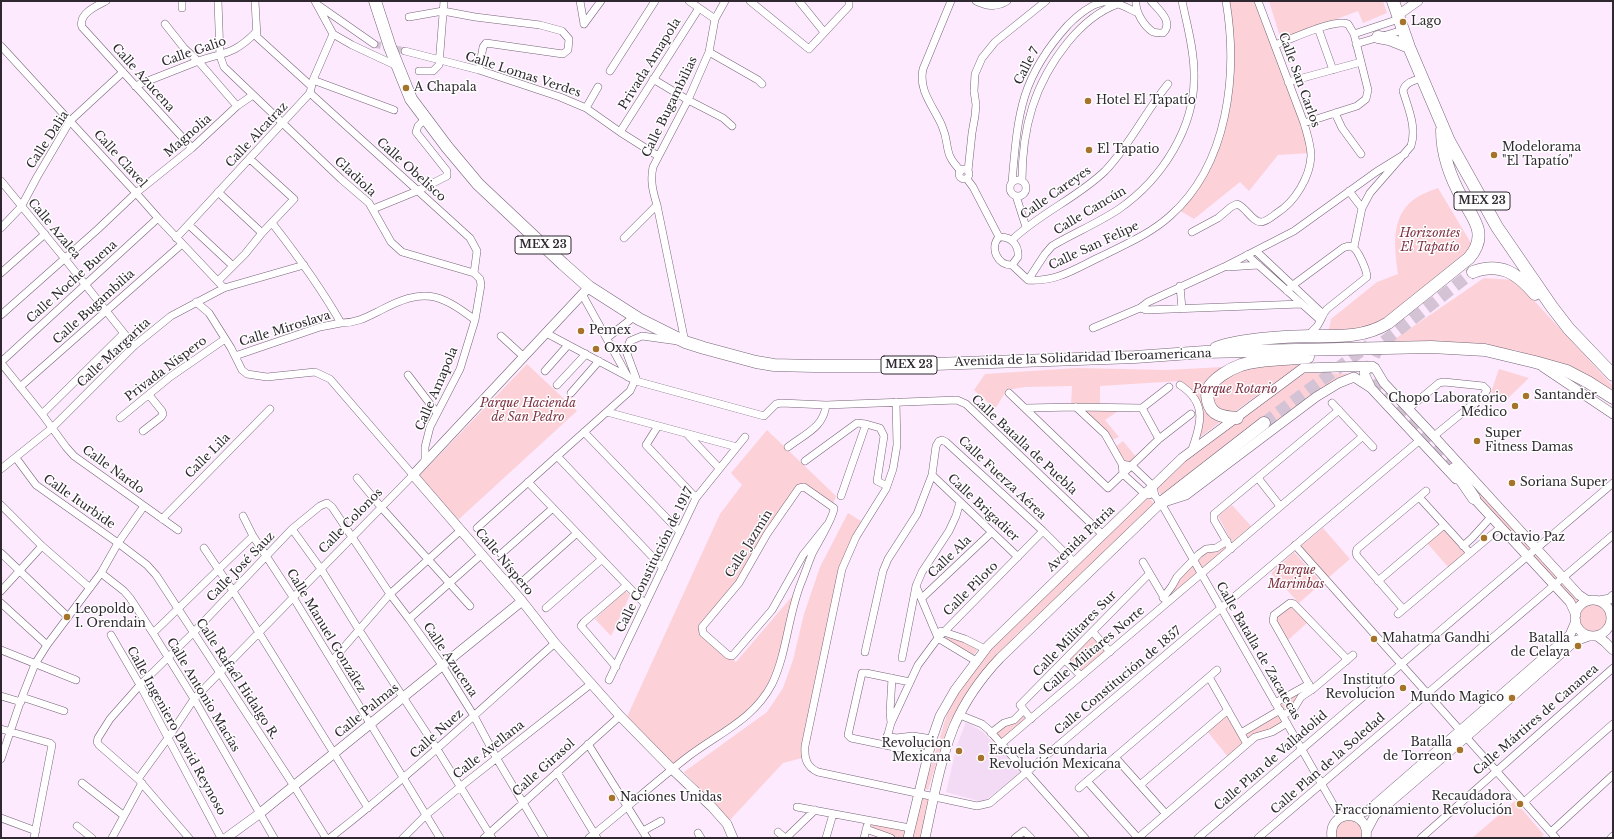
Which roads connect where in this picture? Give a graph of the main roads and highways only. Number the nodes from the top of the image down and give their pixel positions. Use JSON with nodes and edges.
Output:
{"nodes":[{"id":1,"x":375,"y":1,"type":"edge"},
{"id":2,"x":1393,"y":1,"type":"edge"},
{"id":3,"x":1378,"y":38,"type":"road end"},
{"id":4,"x":1409,"y":47,"type":"junction"},
{"id":5,"x":1442,"y":123,"type":"junction"},
{"id":6,"x":1461,"y":163,"type":"junction"},
{"id":7,"x":1569,"y":329,"type":"junction"},
{"id":8,"x":1328,"y":337,"type":"junction"},
{"id":9,"x":1391,"y":348,"type":"junction"},
{"id":10,"x":1343,"y":350,"type":"junction"},
{"id":11,"x":1205,"y":352,"type":"junction"},
{"id":12,"x":1613,"y":375,"type":"edge"},
{"id":13,"x":1613,"y":398,"type":"edge"},
{"id":14,"x":1237,"y":418,"type":"road end"},
{"id":15,"x":1264,"y":423,"type":"tunnel mouth"},
{"id":16,"x":1454,"y":469,"type":"tunnel mouth"},
{"id":17,"x":1474,"y":498,"type":"road end"},
{"id":18,"x":1158,"y":499,"type":"road end"}],
"edges":[{"from":1,"to":11,"type":"highway","name":"Avenida de la Solidaridad Iberoamericana","number":"MEX 23"},
{"from":2,"to":4,"type":"highway","number":"MEX 23"},
{"from":3,"to":4,"type":"highway"},
{"from":4,"to":5,"type":"highway","number":"MEX 23"},
{"from":5,"to":6,"type":"highway","number":"MEX 23"},
{"from":5,"to":8,"type":"highway"},
{"from":6,"to":7,"type":"highway","number":"MEX 23"},
{"from":6,"to":7,"type":"highway"},
{"from":7,"to":12,"type":"highway","number":"MEX 23"},
{"from":8,"to":9,"type":"highway"},
{"from":8,"to":11,"type":"highway"},
{"from":9,"to":10,"type":"highway","name":"Avenida de la Solidaridad Iberoamericana","number":"MEX 23"},
{"from":9,"to":13,"type":"highway","name":"Avenida de la Solidaridad Iberoamericana","number":"MEX 23"},
{"from":10,"to":11,"type":"highway","name":"Avenida de la Solidaridad Iberoamericana","number":"MEX 23"},
{"from":10,"to":14,"type":"highway"},
{"from":15,"to":18,"type":"highway"},
{"from":16,"to":17,"type":"highway"}]}
